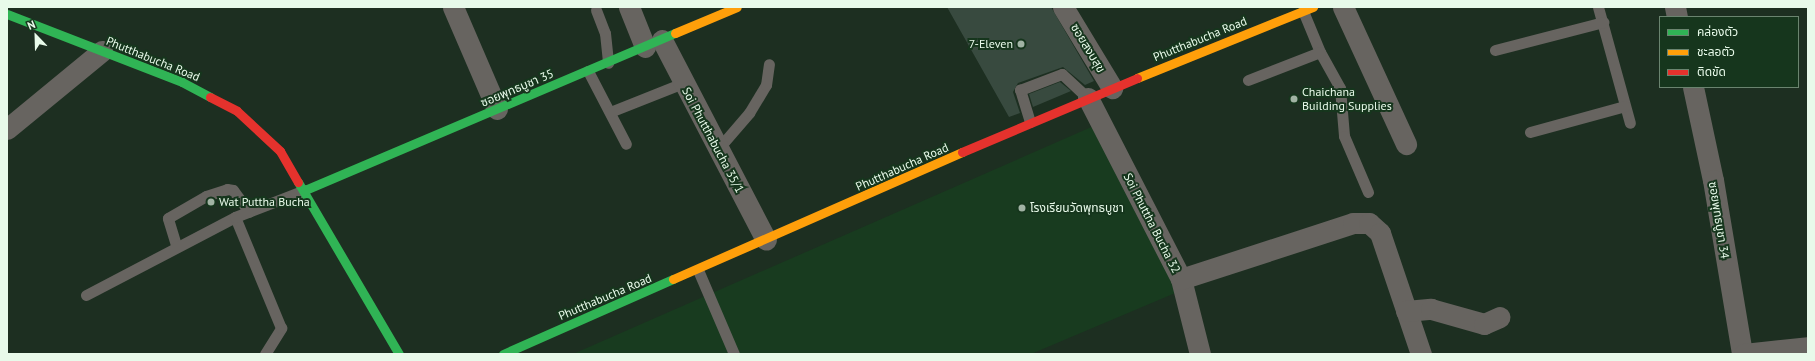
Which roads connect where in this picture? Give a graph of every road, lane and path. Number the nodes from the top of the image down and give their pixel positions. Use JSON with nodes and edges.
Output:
{"nodes":[{"id":1,"x":454,"y":7,"type":"edge"},
{"id":2,"x":629,"y":7,"type":"edge"},
{"id":3,"x":737,"y":7,"type":"edge"},
{"id":4,"x":1063,"y":7,"type":"edge"},
{"id":5,"x":1343,"y":7,"type":"edge"},
{"id":6,"x":1598,"y":7,"type":"edge"},
{"id":7,"x":1308,"y":9,"type":"edge"},
{"id":8,"x":596,"y":10,"type":"dead end"},
{"id":9,"x":7,"y":14,"type":"edge"},
{"id":10,"x":1603,"y":22,"type":"junction"},
{"id":11,"x":654,"y":44,"type":"junction"},
{"id":12,"x":1495,"y":50,"type":"dead end"},
{"id":13,"x":102,"y":51,"type":"junction"},
{"id":14,"x":1320,"y":52,"type":"junction"},
{"id":15,"x":608,"y":63,"type":"junction"},
{"id":16,"x":768,"y":64,"type":"dead end"},
{"id":17,"x":588,"y":71,"type":"junction"},
{"id":18,"x":1248,"y":80,"type":"dead end"},
{"id":19,"x":683,"y":83,"type":"junction"},
{"id":20,"x":1112,"y":88,"type":"junction"},
{"id":21,"x":1693,"y":88,"type":"edge"},
{"id":22,"x":1088,"y":98,"type":"junction"},
{"id":23,"x":1625,"y":106,"type":"junction"},
{"id":24,"x":497,"y":109,"type":"junction"},
{"id":25,"x":610,"y":112,"type":"junction"},
{"id":26,"x":1030,"y":122,"type":"junction"},
{"id":27,"x":1630,"y":123,"type":"dead end"},
{"id":28,"x":7,"y":129,"type":"edge"},
{"id":29,"x":1530,"y":132,"type":"dead end"},
{"id":30,"x":626,"y":144,"type":"dead end"},
{"id":31,"x":1406,"y":144,"type":"dead end"},
{"id":32,"x":718,"y":149,"type":"junction"},
{"id":33,"x":305,"y":190,"type":"junction"},
{"id":34,"x":1368,"y":192,"type":"dead end"},
{"id":35,"x":249,"y":212,"type":"junction"},
{"id":36,"x":235,"y":217,"type":"junction"},
{"id":37,"x":766,"y":240,"type":"junction"},
{"id":38,"x":176,"y":245,"type":"junction"},
{"id":39,"x":698,"y":270,"type":"junction"},
{"id":40,"x":1181,"y":279,"type":"junction"},
{"id":41,"x":86,"y":295,"type":"dead end"},
{"id":42,"x":1406,"y":311,"type":"junction"},
{"id":43,"x":1500,"y":317,"type":"dead end"},
{"id":44,"x":1808,"y":347,"type":"edge"},
{"id":45,"x":265,"y":354,"type":"edge"},
{"id":46,"x":399,"y":354,"type":"edge"},
{"id":47,"x":503,"y":354,"type":"edge"},
{"id":48,"x":734,"y":354,"type":"edge"},
{"id":49,"x":1200,"y":354,"type":"edge"},
{"id":50,"x":1421,"y":354,"type":"edge"},
{"id":51,"x":1743,"y":354,"type":"edge"}],
"edges":[{"from":1,"to":24,"type":"street"},
{"from":2,"to":11,"type":"street","name":"Soi Phutthabucha 35/1"},
{"from":3,"to":11,"type":"main road","name":"ซอยพุทธบูชา 35"},
{"from":4,"to":20,"type":"street","name":"ซอยสงบสุข"},
{"from":5,"to":31,"type":"street"},
{"from":6,"to":10,"type":"lane"},
{"from":7,"to":14,"type":"lane"},
{"from":7,"to":20,"type":"main road","name":"Phutthabucha Road"},
{"from":8,"to":15,"type":"lane"},
{"from":9,"to":13,"type":"main road","name":"Phutthabucha Road"},
{"from":10,"to":12,"type":"lane"},
{"from":10,"to":23,"type":"lane"},
{"from":11,"to":15,"type":"main road","name":"ซอยพุทธบูชา 35"},
{"from":11,"to":19,"type":"street","name":"Soi Phutthabucha 35/1"},
{"from":13,"to":28,"type":"street"},
{"from":13,"to":33,"type":"main road","name":"Phutthabucha Road"},
{"from":14,"to":18,"type":"lane"},
{"from":14,"to":34,"type":"lane"},
{"from":15,"to":17,"type":"main road","name":"ซอยพุทธบูชา 35"},
{"from":16,"to":32,"type":"lane"},
{"from":17,"to":24,"type":"main road","name":"ซอยพุทธบูชา 35"},
{"from":17,"to":25,"type":"lane"},
{"from":19,"to":25,"type":"lane"},
{"from":19,"to":32,"type":"street","name":"Soi Phutthabucha 35/1"},
{"from":20,"to":22,"type":"main road","name":"Phutthabucha Road"},
{"from":21,"to":51,"type":"street","name":"ซอยพุทธบูชา 34"},
{"from":22,"to":26,"type":"main road","name":"Phutthabucha Road"},
{"from":22,"to":26,"type":"lane"},
{"from":22,"to":40,"type":"street","name":"Soi Phuttha Bucha 32"},
{"from":23,"to":27,"type":"lane"},
{"from":23,"to":29,"type":"lane"},
{"from":24,"to":33,"type":"main road","name":"ซอยพุทธบูชา 35"},
{"from":25,"to":30,"type":"lane"},
{"from":26,"to":37,"type":"main road","name":"Phutthabucha Road"},
{"from":32,"to":37,"type":"street","name":"Soi Phutthabucha 35/1"},
{"from":33,"to":35,"type":"lane"},
{"from":33,"to":46,"type":"main road","name":"Phutthabucha Road"},
{"from":35,"to":36,"type":"lane"},
{"from":35,"to":38,"type":"lane"},
{"from":36,"to":38,"type":"lane"},
{"from":36,"to":45,"type":"lane"},
{"from":37,"to":39,"type":"main road","name":"Phutthabucha Road"},
{"from":38,"to":41,"type":"lane"},
{"from":39,"to":47,"type":"main road","name":"Phutthabucha Road"},
{"from":39,"to":48,"type":"lane"},
{"from":40,"to":42,"type":"street"},
{"from":40,"to":49,"type":"street","name":"Soi Phuttha Bucha 32"},
{"from":42,"to":43,"type":"street"},
{"from":42,"to":50,"type":"street"},
{"from":44,"to":51,"type":"street"}]}
